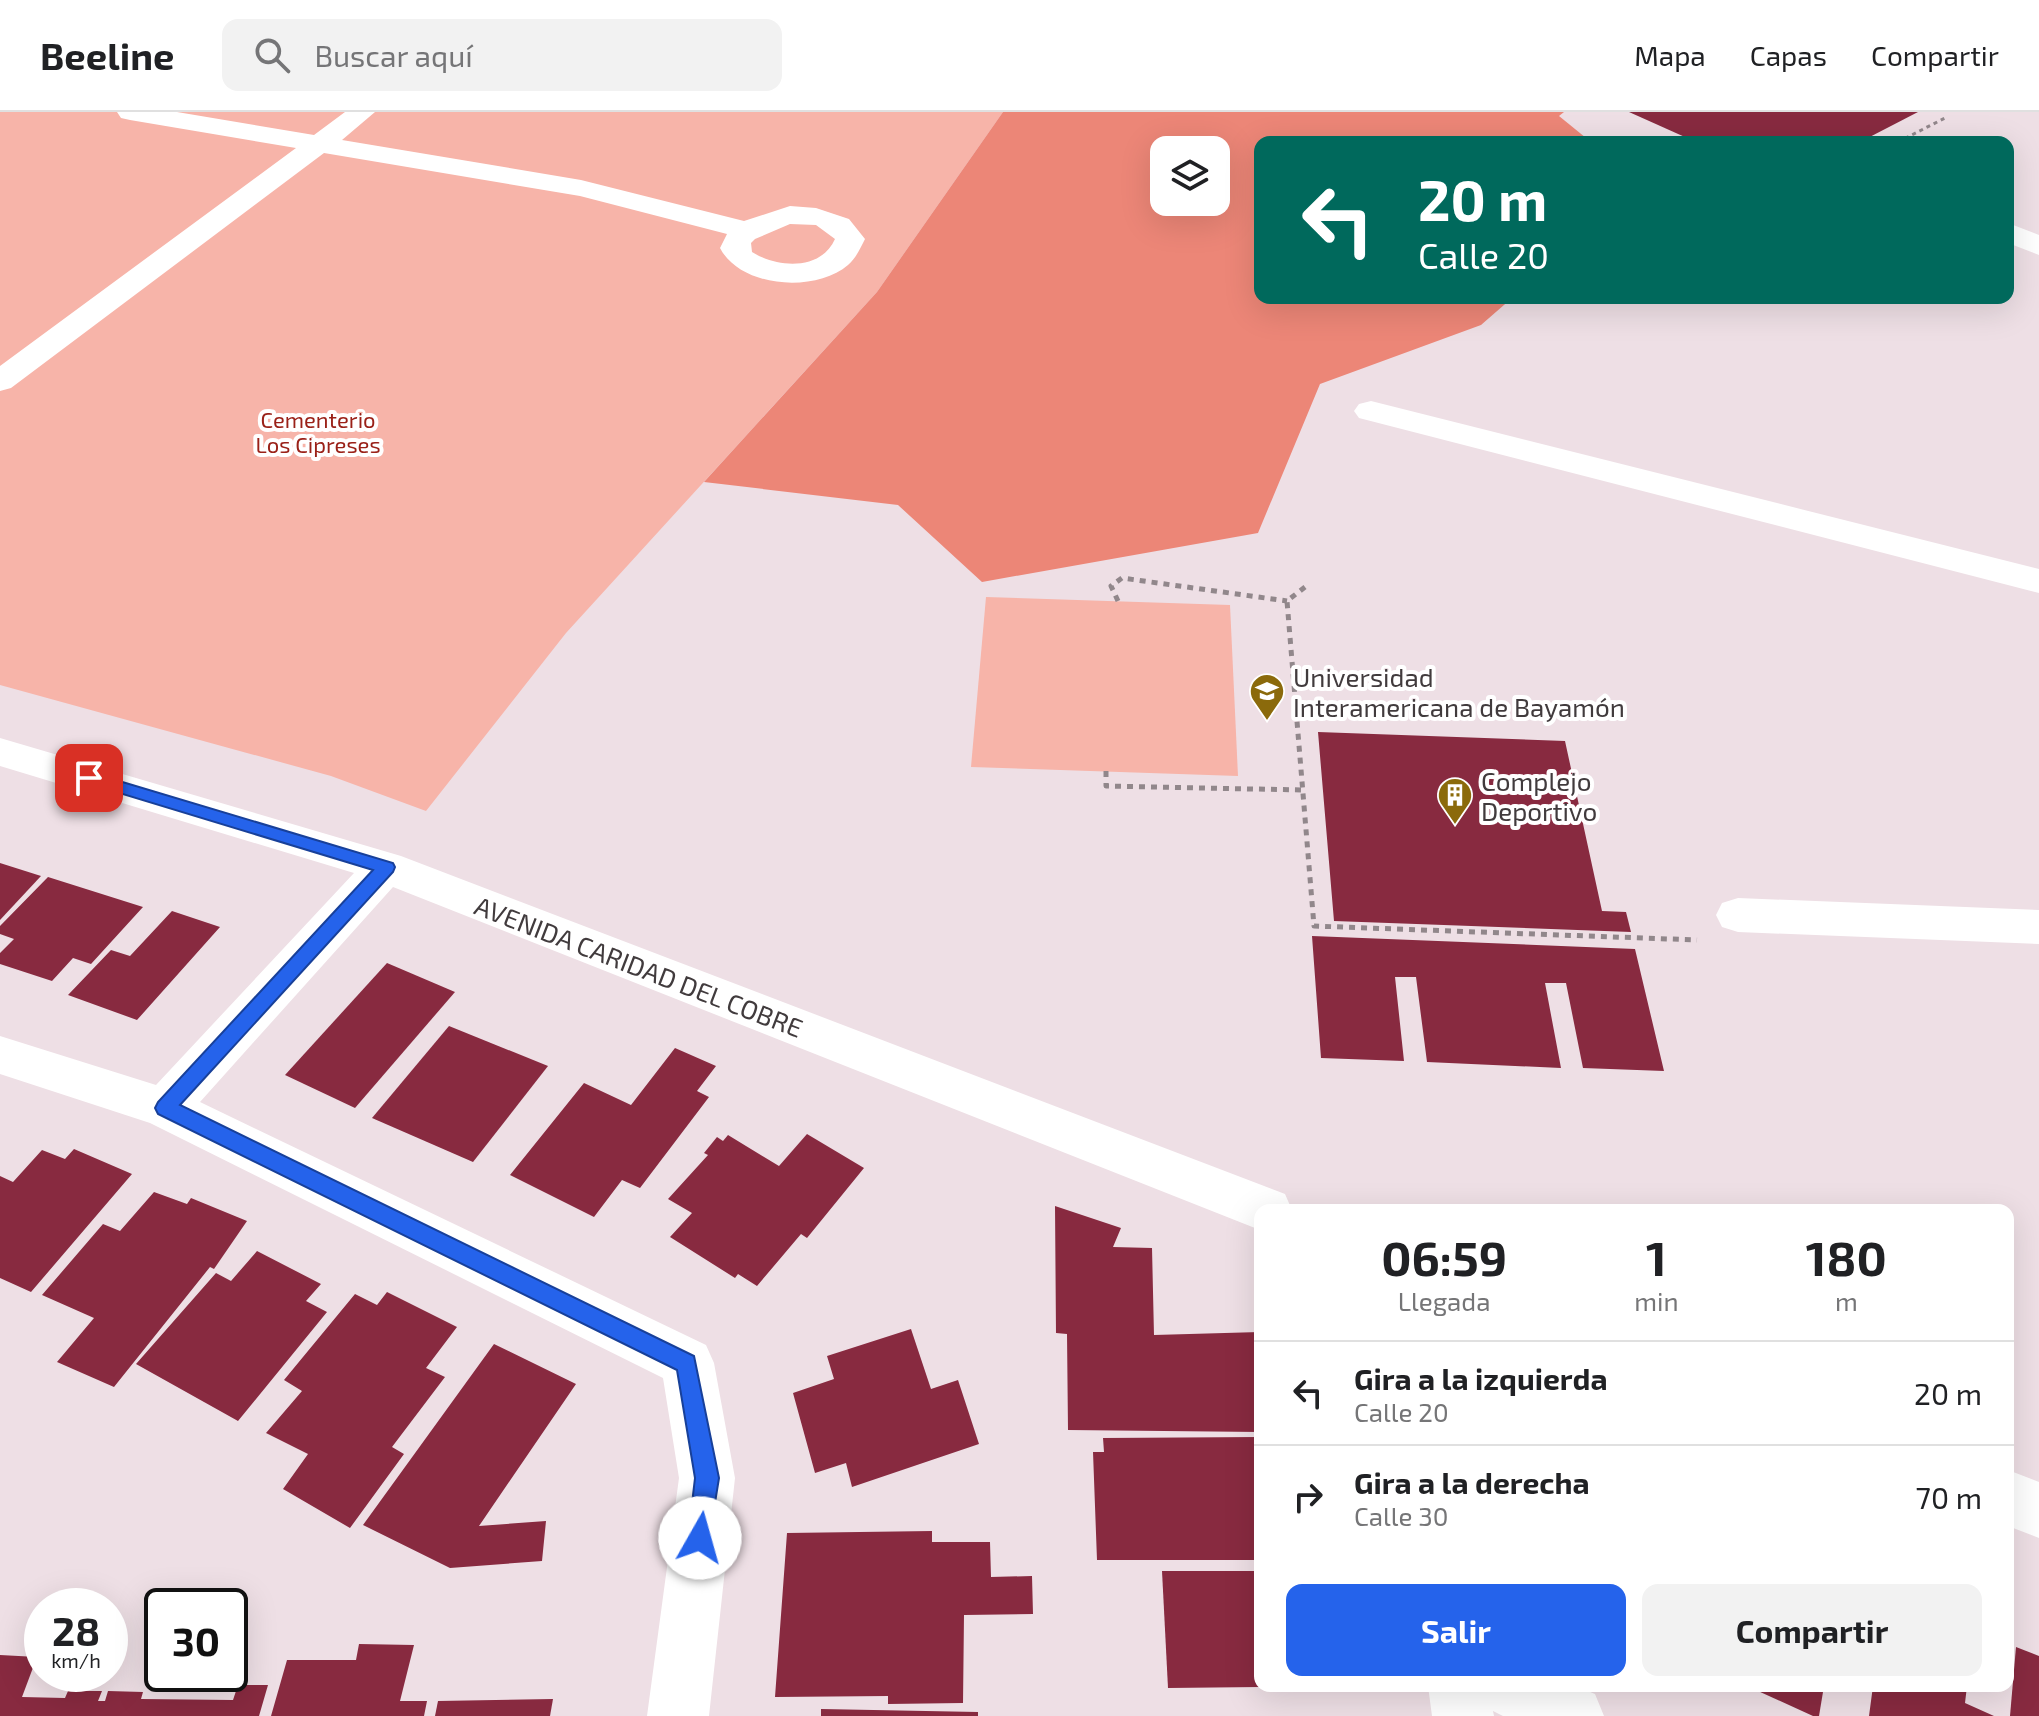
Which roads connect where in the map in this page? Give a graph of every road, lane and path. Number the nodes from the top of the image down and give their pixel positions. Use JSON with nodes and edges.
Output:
{"nodes":[{"id":1,"x":130,"y":112,"type":"edge"},
{"id":2,"x":362,"y":112,"type":"edge"},
{"id":3,"x":1947,"y":117,"type":"dead end"},
{"id":4,"x":1908,"y":136,"type":"edge"},
{"id":5,"x":319,"y":144,"type":"junction"},
{"id":6,"x":746,"y":230,"type":"dead end"},
{"id":7,"x":2014,"y":235,"type":"edge"},
{"id":8,"x":2039,"y":246,"type":"edge"},
{"id":9,"x":0,"y":381,"type":"edge"},
{"id":10,"x":1371,"y":411,"type":"dead end"},
{"id":11,"x":2039,"y":581,"type":"edge"},
{"id":12,"x":1305,"y":587,"type":"dead end"},
{"id":13,"x":1118,"y":601,"type":"dead end"},
{"id":14,"x":1287,"y":601,"type":"junction"},
{"id":15,"x":0,"y":752,"type":"edge"},
{"id":16,"x":1106,"y":771,"type":"dead end"},
{"id":17,"x":1302,"y":790,"type":"junction"},
{"id":18,"x":386,"y":867,"type":"junction"},
{"id":19,"x":1738,"y":915,"type":"dead end"},
{"id":20,"x":2039,"y":927,"type":"edge"},
{"id":21,"x":1700,"y":940,"type":"dead end"},
{"id":22,"x":0,"y":1055,"type":"edge"},
{"id":23,"x":165,"y":1108,"type":"junction"},
{"id":24,"x":1254,"y":1205,"type":"edge"},
{"id":25,"x":2014,"y":1500,"type":"edge"},
{"id":26,"x":2039,"y":1510,"type":"edge"},
{"id":27,"x":1459,"y":1692,"type":"edge"},
{"id":28,"x":1519,"y":1692,"type":"edge"},
{"id":29,"x":678,"y":1716,"type":"edge"},
{"id":30,"x":1463,"y":1716,"type":"edge"},
{"id":31,"x":1573,"y":1716,"type":"edge"}],
"edges":[{"from":1,"to":5,"type":"street"},
{"from":2,"to":5,"type":"street"},
{"from":3,"to":4,"type":"path"},
{"from":5,"to":6,"type":"street"},
{"from":5,"to":9,"type":"street"},
{"from":7,"to":8,"type":"street"},
{"from":10,"to":11,"type":"street"},
{"from":12,"to":14,"type":"path"},
{"from":13,"to":14,"type":"path"},
{"from":14,"to":17,"type":"path"},
{"from":15,"to":18,"type":"street","name":"AVENIDA CARIDAD DEL COBRE"},
{"from":16,"to":17,"type":"path"},
{"from":17,"to":21,"type":"path"},
{"from":18,"to":23,"type":"street"},
{"from":18,"to":24,"type":"street","name":"AVENIDA CARIDAD DEL COBRE"},
{"from":19,"to":20,"type":"street"},
{"from":22,"to":23,"type":"street"},
{"from":23,"to":29,"type":"street"},
{"from":25,"to":26,"type":"street"},
{"from":27,"to":30,"type":"street"},
{"from":28,"to":31,"type":"street"}]}
